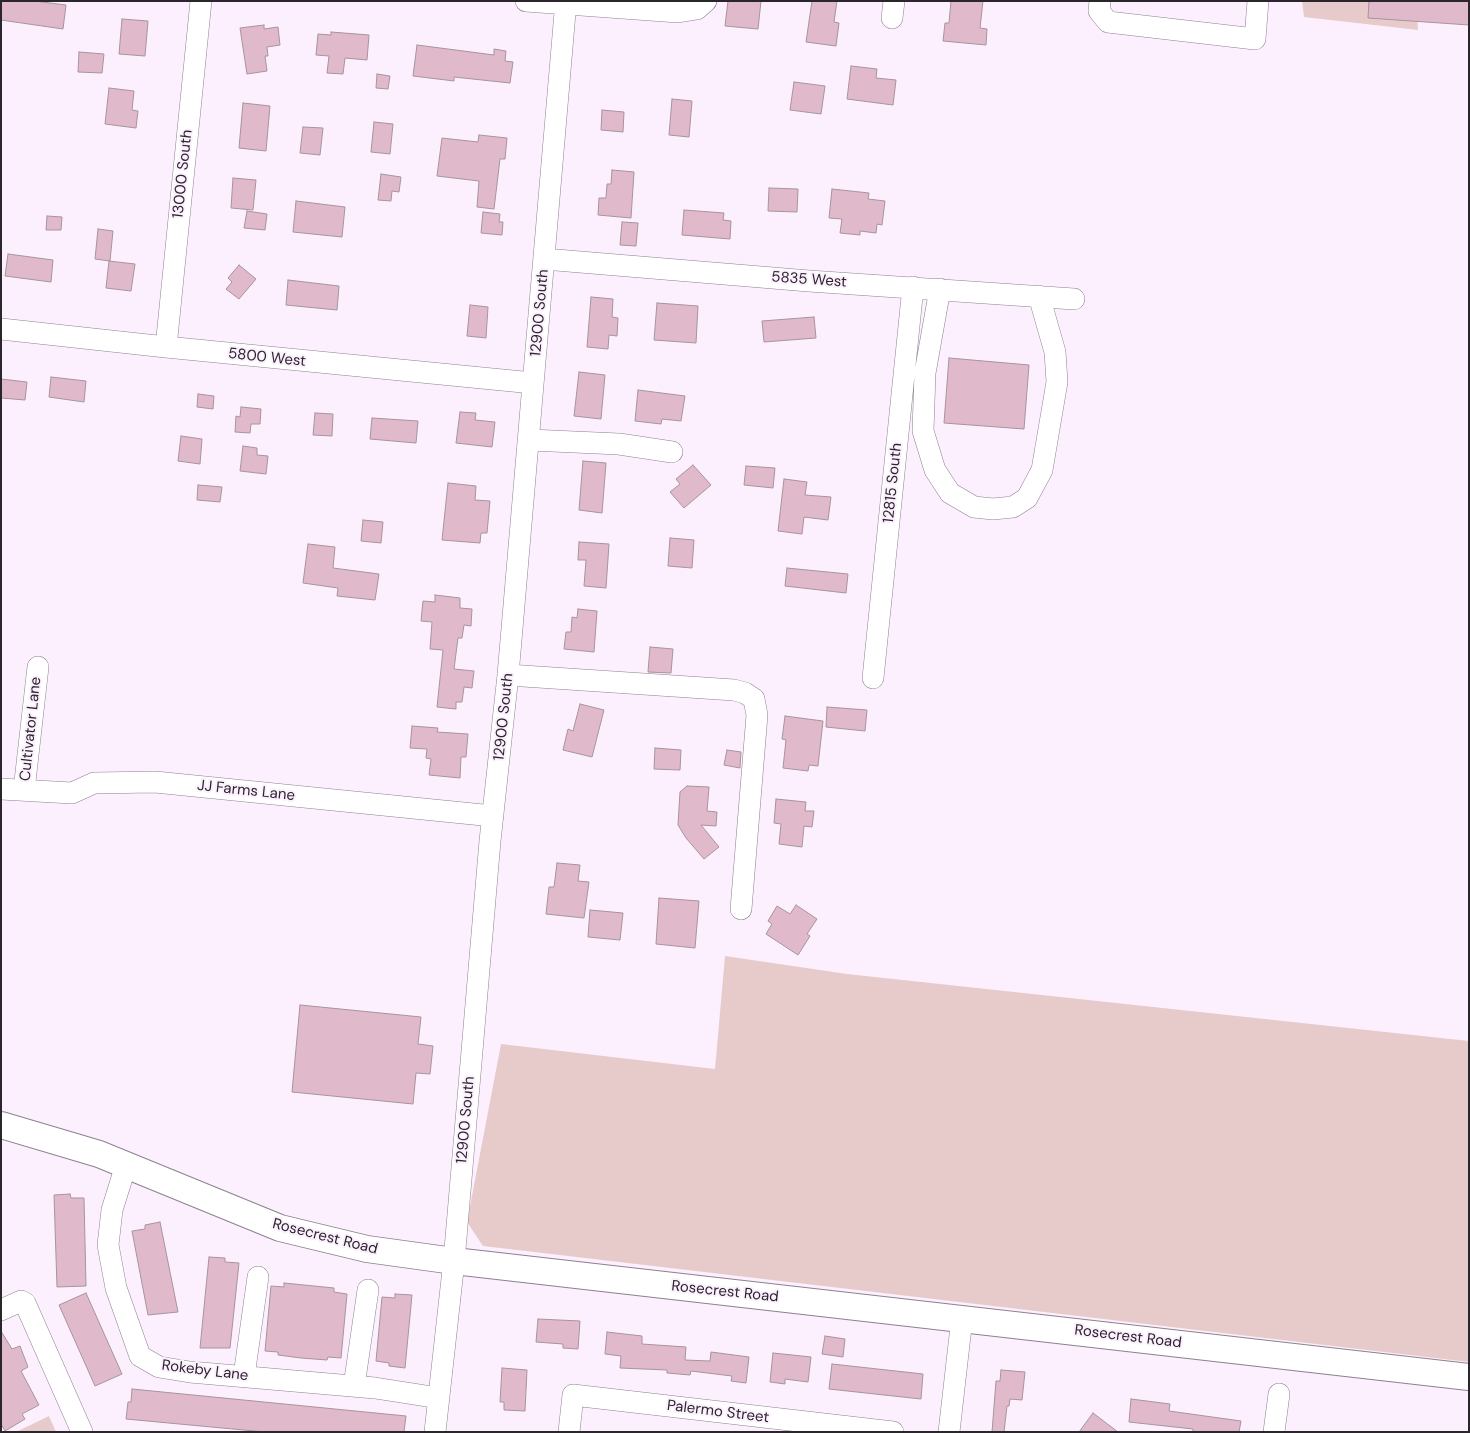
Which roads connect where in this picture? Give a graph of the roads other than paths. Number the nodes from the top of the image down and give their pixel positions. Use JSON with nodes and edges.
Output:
{"nodes":[{"id":1,"x":201,"y":1,"type":"edge"},
{"id":2,"x":526,"y":1,"type":"edge"},
{"id":3,"x":706,"y":1,"type":"edge"},
{"id":4,"x":1100,"y":1,"type":"edge"},
{"id":5,"x":1258,"y":1,"type":"edge"},
{"id":6,"x":566,"y":3,"type":"edge"},
{"id":7,"x":544,"y":259,"type":"junction"},
{"id":8,"x":913,"y":287,"type":"junction"},
{"id":9,"x":940,"y":289,"type":"junction"},
{"id":10,"x":1039,"y":296,"type":"junction"},
{"id":11,"x":1074,"y":299,"type":"dead end"},
{"id":12,"x":1,"y":329,"type":"edge"},
{"id":13,"x":166,"y":348,"type":"junction"},
{"id":14,"x":534,"y":383,"type":"junction"},
{"id":15,"x":530,"y":440,"type":"junction"},
{"id":16,"x":672,"y":452,"type":"dead end"},
{"id":17,"x":38,"y":667,"type":"dead end"},
{"id":18,"x":508,"y":675,"type":"junction"},
{"id":19,"x":873,"y":678,"type":"dead end"},
{"id":20,"x":1,"y":789,"type":"edge"},
{"id":21,"x":24,"y":790,"type":"junction"},
{"id":22,"x":493,"y":816,"type":"junction"},
{"id":23,"x":741,"y":909,"type":"dead end"},
{"id":24,"x":1,"y":1125,"type":"edge"},
{"id":25,"x":126,"y":1165,"type":"junction"},
{"id":26,"x":454,"y":1261,"type":"junction"},
{"id":27,"x":258,"y":1277,"type":"dead end"},
{"id":28,"x":368,"y":1290,"type":"dead end"},
{"id":29,"x":1,"y":1310,"type":"edge"},
{"id":30,"x":962,"y":1318,"type":"junction"},
{"id":31,"x":244,"y":1376,"type":"junction"},
{"id":32,"x":1469,"y":1377,"type":"edge"},
{"id":33,"x":354,"y":1386,"type":"junction"},
{"id":34,"x":1279,"y":1394,"type":"dead end"},
{"id":35,"x":439,"y":1398,"type":"junction"},
{"id":36,"x":82,"y":1432,"type":"edge"},
{"id":37,"x":435,"y":1432,"type":"edge"},
{"id":38,"x":569,"y":1432,"type":"edge"},
{"id":39,"x":894,"y":1432,"type":"edge"},
{"id":40,"x":949,"y":1432,"type":"edge"},
{"id":41,"x":1274,"y":1432,"type":"edge"}],
"edges":[{"from":1,"to":13,"type":"street","name":"13000 South"},
{"from":2,"to":6,"type":"street"},
{"from":3,"to":6,"type":"street"},
{"from":4,"to":5,"type":"street"},
{"from":6,"to":7,"type":"street","name":"12900 South"},
{"from":7,"to":8,"type":"street","name":"5835 West"},
{"from":7,"to":14,"type":"street","name":"12900 South"},
{"from":8,"to":9,"type":"street","name":"5835 West"},
{"from":8,"to":19,"type":"street","name":"12815 South"},
{"from":9,"to":10,"type":"street","name":"5835 West"},
{"from":9,"to":10,"type":"street"},
{"from":10,"to":11,"type":"street","name":"5835 West"},
{"from":12,"to":13,"type":"street","name":"5800 West"},
{"from":13,"to":14,"type":"street","name":"5800 West"},
{"from":14,"to":15,"type":"street","name":"12900 South"},
{"from":15,"to":16,"type":"street"},
{"from":15,"to":18,"type":"street","name":"12900 South"},
{"from":17,"to":21,"type":"street","name":"Cultivator Lane"},
{"from":18,"to":22,"type":"street","name":"12900 South"},
{"from":18,"to":23,"type":"street"},
{"from":20,"to":21,"type":"street","name":"JJ Farms Lane"},
{"from":21,"to":22,"type":"street","name":"JJ Farms Lane"},
{"from":22,"to":26,"type":"street","name":"12900 South"},
{"from":24,"to":25,"type":"main road","name":"Rosecrest Road"},
{"from":25,"to":26,"type":"main road","name":"Rosecrest Road"},
{"from":25,"to":31,"type":"street","name":"Rokeby Lane"},
{"from":26,"to":30,"type":"main road","name":"Rosecrest Road"},
{"from":26,"to":35,"type":"street","name":"12900 South"},
{"from":27,"to":31,"type":"street"},
{"from":28,"to":33,"type":"street"},
{"from":29,"to":36,"type":"street"},
{"from":30,"to":32,"type":"main road","name":"Rosecrest Road"},
{"from":30,"to":40,"type":"street"},
{"from":31,"to":33,"type":"street","name":"Rokeby Lane"},
{"from":33,"to":35,"type":"street","name":"Rokeby Lane"},
{"from":34,"to":41,"type":"street"},
{"from":35,"to":37,"type":"street","name":"12900 South"},
{"from":38,"to":39,"type":"street","name":"Palermo Street"}]}
